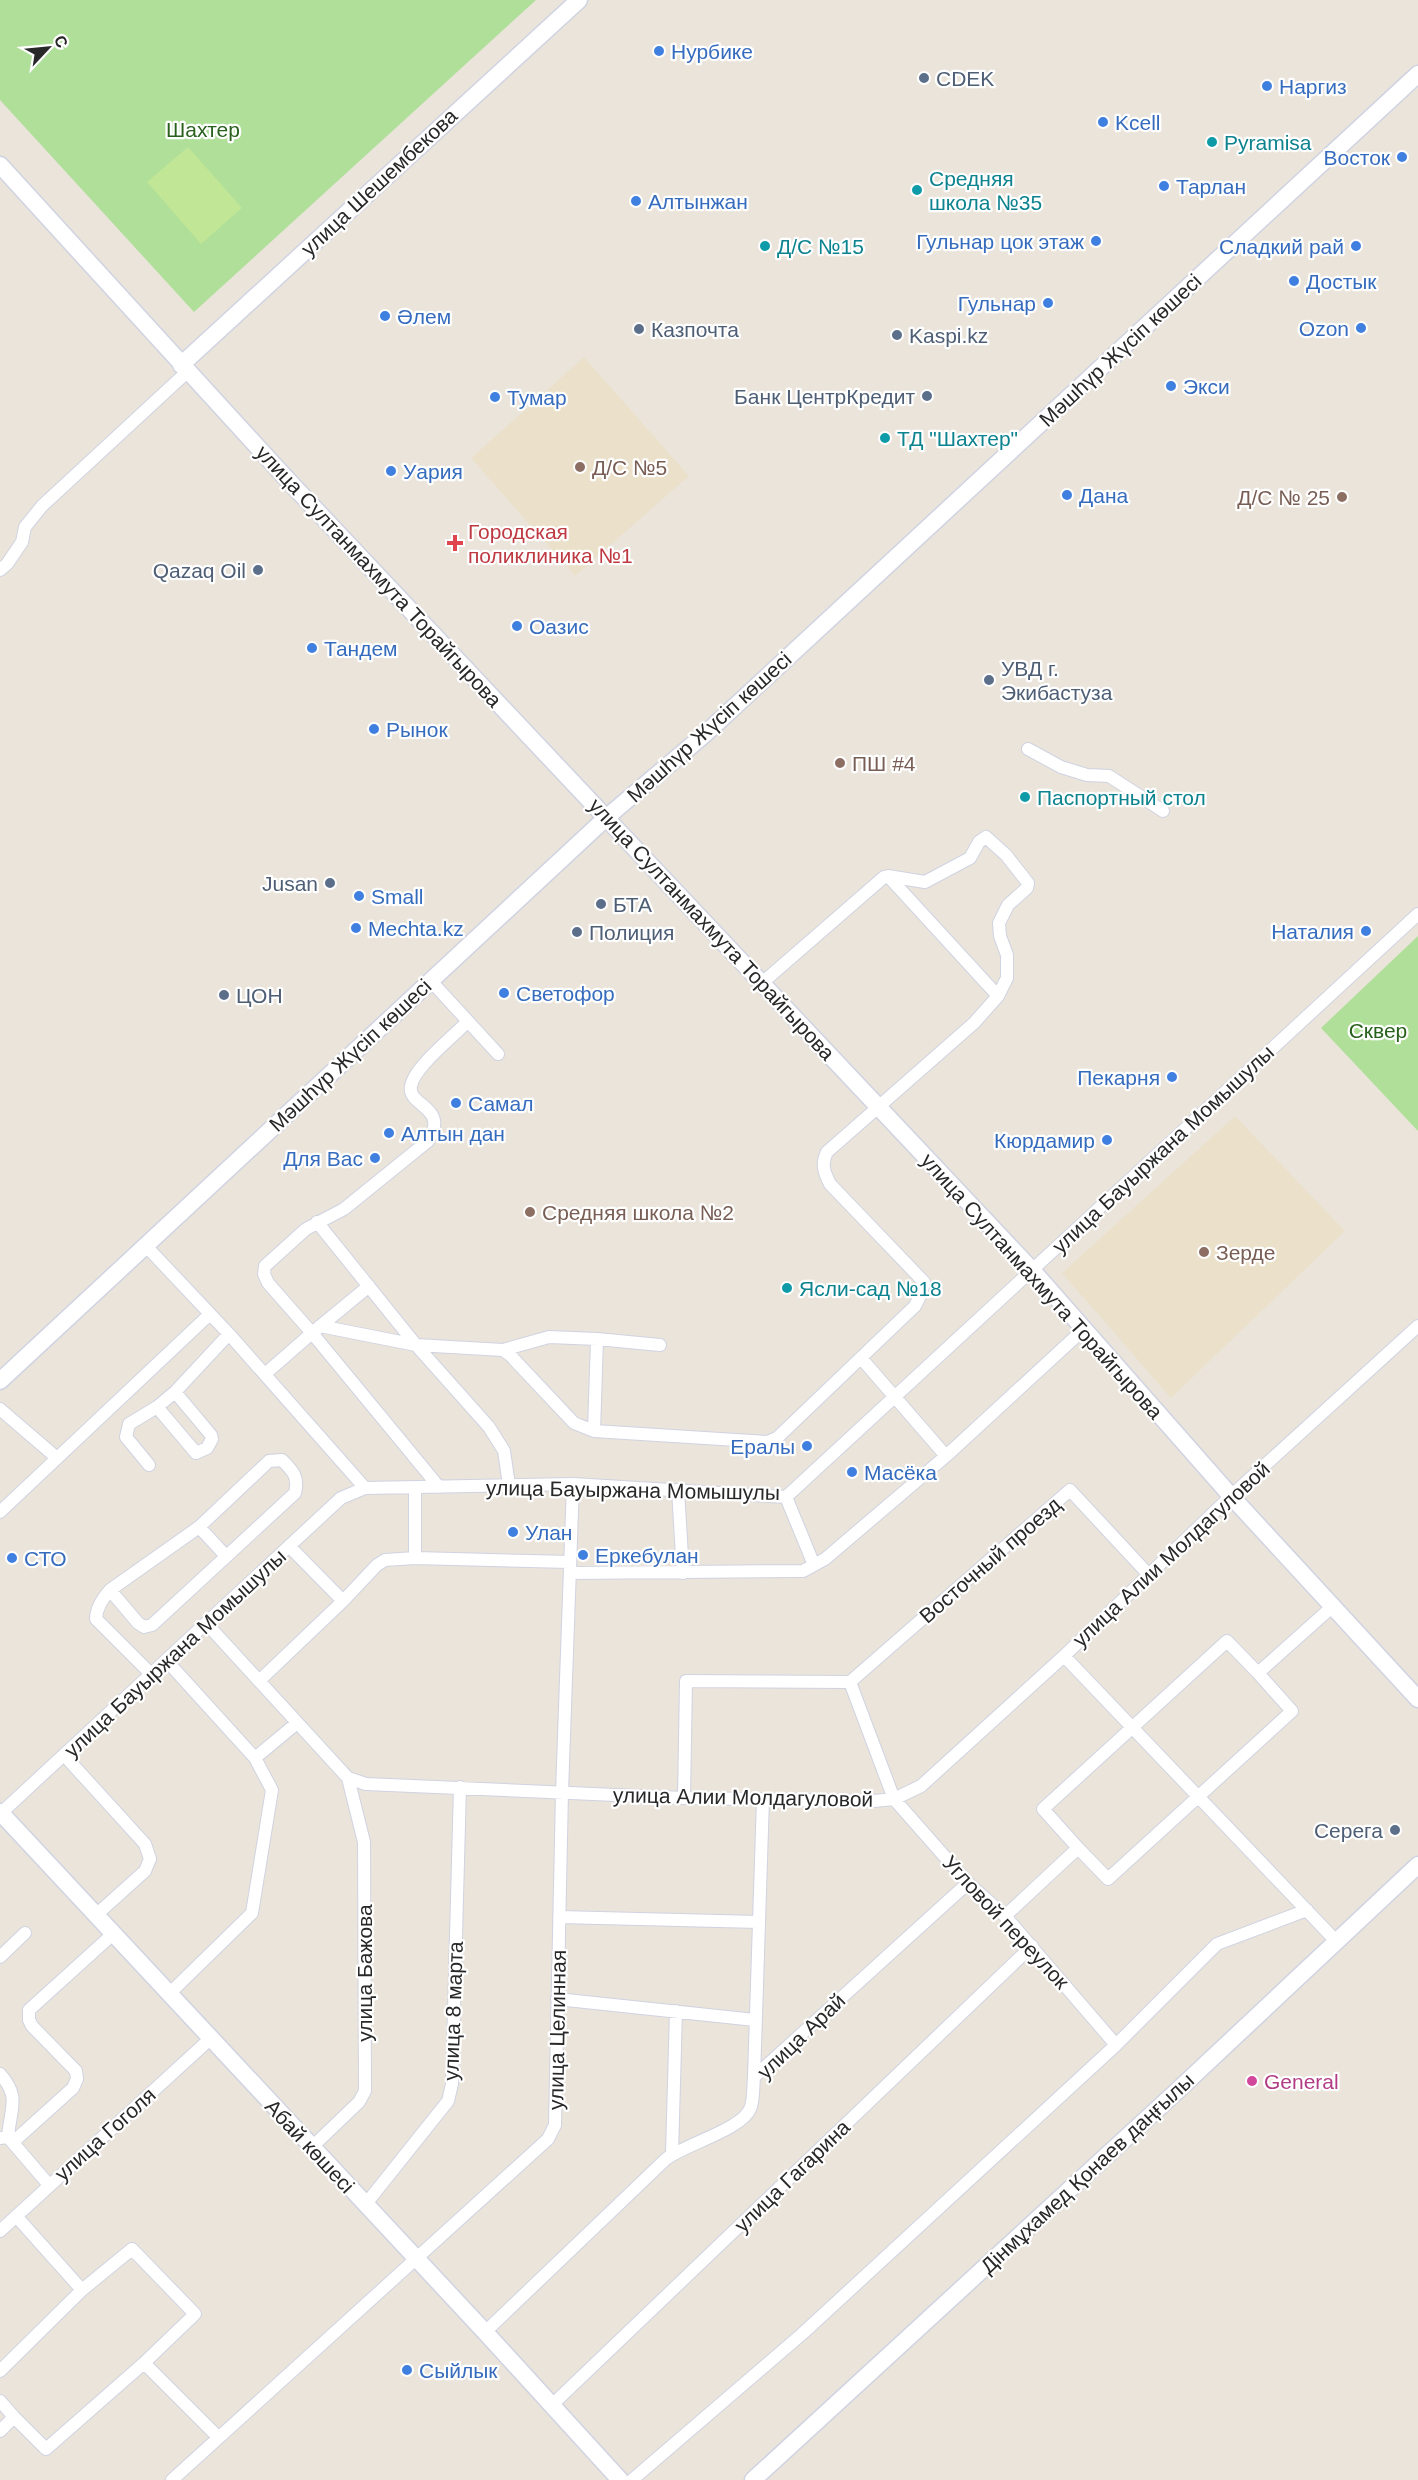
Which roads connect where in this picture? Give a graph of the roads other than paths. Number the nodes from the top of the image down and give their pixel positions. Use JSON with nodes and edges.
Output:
{"nodes":[{"id":1,"x":579,"y":0,"type":"edge"},
{"id":2,"x":1418,"y":74,"type":"edge"},
{"id":3,"x":0,"y":165,"type":"edge"},
{"id":4,"x":184,"y":368,"type":"junction"},
{"id":5,"x":0,"y":570,"type":"edge"},
{"id":6,"x":1028,"y":749,"type":"dead end"},
{"id":7,"x":1163,"y":811,"type":"dead end"},
{"id":8,"x":607,"y":817,"type":"junction"},
{"id":9,"x":888,"y":876,"type":"junction"},
{"id":10,"x":1418,"y":914,"type":"edge"},
{"id":11,"x":431,"y":981,"type":"junction"},
{"id":12,"x":762,"y":983,"type":"junction"},
{"id":13,"x":998,"y":996,"type":"junction"},
{"id":14,"x":467,"y":1022,"type":"junction"},
{"id":15,"x":498,"y":1054,"type":"dead end"},
{"id":16,"x":878,"y":1106,"type":"junction"},
{"id":17,"x":317,"y":1222,"type":"junction"},
{"id":18,"x":146,"y":1246,"type":"junction"},
{"id":19,"x":1032,"y":1270,"type":"junction"},
{"id":20,"x":369,"y":1286,"type":"junction"},
{"id":21,"x":210,"y":1314,"type":"junction"},
{"id":22,"x":1418,"y":1326,"type":"edge"},
{"id":23,"x":316,"y":1329,"type":"junction"},
{"id":24,"x":1084,"y":1329,"type":"junction"},
{"id":25,"x":229,"y":1334,"type":"junction"},
{"id":26,"x":597,"y":1339,"type":"junction"},
{"id":27,"x":416,"y":1345,"type":"junction"},
{"id":28,"x":660,"y":1345,"type":"dead end"},
{"id":29,"x":502,"y":1350,"type":"junction"},
{"id":30,"x":861,"y":1358,"type":"junction"},
{"id":31,"x":265,"y":1374,"type":"junction"},
{"id":32,"x":0,"y":1381,"type":"edge"},
{"id":33,"x":175,"y":1392,"type":"junction"},
{"id":34,"x":894,"y":1396,"type":"junction"},
{"id":35,"x":157,"y":1407,"type":"junction"},
{"id":36,"x":0,"y":1409,"type":"edge"},
{"id":37,"x":594,"y":1431,"type":"junction"},
{"id":38,"x":946,"y":1456,"type":"junction"},
{"id":39,"x":57,"y":1458,"type":"junction"},
{"id":40,"x":148,"y":1465,"type":"dead end"},
{"id":41,"x":573,"y":1484,"type":"junction"},
{"id":42,"x":509,"y":1485,"type":"junction"},
{"id":43,"x":439,"y":1486,"type":"junction"},
{"id":44,"x":415,"y":1487,"type":"junction"},
{"id":45,"x":365,"y":1488,"type":"junction"},
{"id":46,"x":678,"y":1490,"type":"junction"},
{"id":47,"x":1231,"y":1496,"type":"junction"},
{"id":48,"x":786,"y":1497,"type":"junction"},
{"id":49,"x":0,"y":1512,"type":"edge"},
{"id":50,"x":198,"y":1527,"type":"junction"},
{"id":51,"x":289,"y":1546,"type":"junction"},
{"id":52,"x":226,"y":1556,"type":"junction"},
{"id":53,"x":415,"y":1558,"type":"junction"},
{"id":54,"x":814,"y":1565,"type":"junction"},
{"id":55,"x":570,"y":1568,"type":"junction"},
{"id":56,"x":683,"y":1573,"type":"junction"},
{"id":57,"x":1149,"y":1575,"type":"junction"},
{"id":58,"x":110,"y":1590,"type":"junction"},
{"id":59,"x":343,"y":1601,"type":"junction"},
{"id":60,"x":1333,"y":1606,"type":"junction"},
{"id":61,"x":206,"y":1623,"type":"junction"},
{"id":62,"x":1064,"y":1656,"type":"junction"},
{"id":63,"x":166,"y":1660,"type":"junction"},
{"id":64,"x":1258,"y":1673,"type":"junction"},
{"id":65,"x":151,"y":1674,"type":"junction"},
{"id":66,"x":259,"y":1681,"type":"junction"},
{"id":67,"x":850,"y":1682,"type":"junction"},
{"id":68,"x":1418,"y":1699,"type":"edge"},
{"id":69,"x":297,"y":1723,"type":"junction"},
{"id":70,"x":1133,"y":1728,"type":"junction"},
{"id":71,"x":64,"y":1755,"type":"junction"},
{"id":72,"x":255,"y":1758,"type":"junction"},
{"id":73,"x":348,"y":1778,"type":"junction"},
{"id":74,"x":460,"y":1788,"type":"junction"},
{"id":75,"x":562,"y":1792,"type":"junction"},
{"id":76,"x":1198,"y":1796,"type":"junction"},
{"id":77,"x":684,"y":1798,"type":"junction"},
{"id":78,"x":763,"y":1799,"type":"junction"},
{"id":79,"x":894,"y":1799,"type":"junction"},
{"id":80,"x":0,"y":1813,"type":"edge"},
{"id":81,"x":1078,"y":1848,"type":"junction"},
{"id":82,"x":1418,"y":1864,"type":"edge"},
{"id":83,"x":968,"y":1882,"type":"junction"},
{"id":84,"x":1307,"y":1911,"type":"junction"},
{"id":85,"x":96,"y":1915,"type":"junction"},
{"id":86,"x":1005,"y":1916,"type":"junction"},
{"id":87,"x":559,"y":1917,"type":"junction"},
{"id":88,"x":759,"y":1922,"type":"junction"},
{"id":89,"x":25,"y":1933,"type":"dead end"},
{"id":90,"x":113,"y":1934,"type":"junction"},
{"id":91,"x":1336,"y":1941,"type":"junction"},
{"id":92,"x":1032,"y":1946,"type":"junction"},
{"id":93,"x":0,"y":1957,"type":"edge"},
{"id":94,"x":169,"y":1994,"type":"junction"},
{"id":95,"x":557,"y":1999,"type":"junction"},
{"id":96,"x":675,"y":2011,"type":"junction"},
{"id":97,"x":756,"y":2020,"type":"junction"},
{"id":98,"x":210,"y":2039,"type":"junction"},
{"id":99,"x":1116,"y":2045,"type":"junction"},
{"id":100,"x":0,"y":2074,"type":"edge"},
{"id":101,"x":754,"y":2077,"type":"junction"},
{"id":102,"x":7,"y":2139,"type":"edge"},
{"id":103,"x":312,"y":2147,"type":"junction"},
{"id":104,"x":672,"y":2154,"type":"junction"},
{"id":105,"x":49,"y":2185,"type":"junction"},
{"id":106,"x":366,"y":2205,"type":"junction"},
{"id":107,"x":16,"y":2216,"type":"junction"},
{"id":108,"x":0,"y":2231,"type":"edge"},
{"id":109,"x":417,"y":2260,"type":"junction"},
{"id":110,"x":82,"y":2290,"type":"junction"},
{"id":111,"x":485,"y":2332,"type":"junction"},
{"id":112,"x":144,"y":2363,"type":"junction"},
{"id":113,"x":0,"y":2372,"type":"edge"},
{"id":114,"x":0,"y":2401,"type":"edge"},
{"id":115,"x":552,"y":2405,"type":"junction"},
{"id":116,"x":14,"y":2417,"type":"junction"},
{"id":117,"x":0,"y":2431,"type":"edge"},
{"id":118,"x":218,"y":2437,"type":"junction"},
{"id":119,"x":172,"y":2480,"type":"edge"},
{"id":120,"x":621,"y":2480,"type":"edge"},
{"id":121,"x":632,"y":2480,"type":"edge"},
{"id":122,"x":753,"y":2480,"type":"edge"}],
"edges":[{"from":1,"to":4,"type":"street","name":"улица Шешембекова"},
{"from":2,"to":8,"type":"street","name":"Мәшһүр Жүсіп көшесі"},
{"from":3,"to":4,"type":"street","name":"улица Султанмахмута Торайгырова"},
{"from":4,"to":5,"type":"street"},
{"from":4,"to":8,"type":"street","name":"улица Султанмахмута Торайгырова"},
{"from":6,"to":7,"type":"street"},
{"from":8,"to":11,"type":"street","name":"Мәшһүр Жүсіп көшесі"},
{"from":8,"to":12,"type":"street","name":"улица Султанмахмута Торайгырова"},
{"from":9,"to":12,"type":"street"},
{"from":9,"to":13,"type":"street"},
{"from":9,"to":13,"type":"street"},
{"from":10,"to":19,"type":"street","name":"улица Бауыржана Момышулы"},
{"from":11,"to":14,"type":"street"},
{"from":11,"to":18,"type":"street","name":"Мәшһүр Жүсіп көшесі"},
{"from":12,"to":16,"type":"street","name":"улица Султанмахмута Торайгырова"},
{"from":13,"to":16,"type":"street"},
{"from":14,"to":15,"type":"street"},
{"from":14,"to":17,"type":"street"},
{"from":16,"to":19,"type":"street","name":"улица Султанмахмута Торайгырова"},
{"from":16,"to":30,"type":"street"},
{"from":17,"to":20,"type":"street"},
{"from":17,"to":23,"type":"street"},
{"from":18,"to":21,"type":"street"},
{"from":18,"to":32,"type":"street","name":"Мәшһүр Жүсіп көшесі"},
{"from":19,"to":24,"type":"street","name":"улица Султанмахмута Торайгырова"},
{"from":19,"to":34,"type":"street","name":"улица Бауыржана Момышулы"},
{"from":20,"to":23,"type":"street"},
{"from":20,"to":27,"type":"street"},
{"from":21,"to":25,"type":"street"},
{"from":21,"to":39,"type":"street"},
{"from":22,"to":47,"type":"street","name":"улица Алии Молдагуловой"},
{"from":23,"to":27,"type":"street"},
{"from":23,"to":31,"type":"street"},
{"from":23,"to":43,"type":"street"},
{"from":24,"to":38,"type":"street"},
{"from":24,"to":47,"type":"street","name":"улица Султанмахмута Торайгырова"},
{"from":25,"to":31,"type":"street"},
{"from":25,"to":33,"type":"street"},
{"from":26,"to":28,"type":"street"},
{"from":26,"to":29,"type":"street"},
{"from":26,"to":37,"type":"street"},
{"from":27,"to":29,"type":"street"},
{"from":27,"to":42,"type":"street"},
{"from":29,"to":37,"type":"street"},
{"from":30,"to":34,"type":"street"},
{"from":30,"to":37,"type":"street"},
{"from":31,"to":45,"type":"street"},
{"from":33,"to":35,"type":"street"},
{"from":33,"to":35,"type":"street"},
{"from":34,"to":38,"type":"street"},
{"from":34,"to":48,"type":"street","name":"улица Бауыржана Момышулы"},
{"from":35,"to":40,"type":"street"},
{"from":36,"to":39,"type":"street"},
{"from":38,"to":54,"type":"street"},
{"from":39,"to":49,"type":"street"},
{"from":41,"to":42,"type":"street","name":"улица Бауыржана Момышулы"},
{"from":41,"to":46,"type":"street","name":"улица Бауыржана Момышулы"},
{"from":41,"to":55,"type":"street","name":"улица Целинная"},
{"from":42,"to":43,"type":"street","name":"улица Бауыржана Момышулы"},
{"from":43,"to":44,"type":"street","name":"улица Бауыржана Момышулы"},
{"from":44,"to":45,"type":"street","name":"улица Бауыржана Момышулы"},
{"from":44,"to":53,"type":"street"},
{"from":45,"to":51,"type":"street","name":"улица Бауыржана Момышулы"},
{"from":46,"to":48,"type":"street","name":"улица Бауыржана Момышулы"},
{"from":46,"to":56,"type":"street"},
{"from":47,"to":57,"type":"street","name":"улица Алии Молдагуловой"},
{"from":47,"to":60,"type":"street","name":"улица Султанмахмута Торайгырова"},
{"from":48,"to":54,"type":"street"},
{"from":50,"to":52,"type":"street"},
{"from":50,"to":52,"type":"street"},
{"from":50,"to":58,"type":"street"},
{"from":51,"to":59,"type":"street"},
{"from":51,"to":61,"type":"street","name":"улица Бауыржана Момышулы"},
{"from":52,"to":58,"type":"street"},
{"from":53,"to":55,"type":"street"},
{"from":53,"to":59,"type":"street"},
{"from":54,"to":56,"type":"street"},
{"from":55,"to":56,"type":"street"},
{"from":55,"to":75,"type":"street","name":"улица Целинная"},
{"from":57,"to":62,"type":"street","name":"улица Алии Молдагуловой"},
{"from":57,"to":67,"type":"street","name":"Восточный проезд"},
{"from":58,"to":65,"type":"street"},
{"from":59,"to":66,"type":"street"},
{"from":60,"to":64,"type":"street"},
{"from":60,"to":68,"type":"street","name":"улица Султанмахмута Торайгырова"},
{"from":61,"to":63,"type":"street","name":"улица Бауыржана Момышулы"},
{"from":61,"to":66,"type":"street"},
{"from":62,"to":70,"type":"street"},
{"from":62,"to":79,"type":"street","name":"улица Алии Молдагуловой"},
{"from":63,"to":65,"type":"street","name":"улица Бауыржана Момышулы"},
{"from":63,"to":72,"type":"street"},
{"from":64,"to":70,"type":"street"},
{"from":64,"to":76,"type":"street"},
{"from":65,"to":71,"type":"street","name":"улица Бауыржана Момышулы"},
{"from":66,"to":69,"type":"street"},
{"from":67,"to":77,"type":"street"},
{"from":67,"to":79,"type":"street"},
{"from":69,"to":72,"type":"street"},
{"from":69,"to":73,"type":"street"},
{"from":70,"to":76,"type":"street"},
{"from":70,"to":81,"type":"street"},
{"from":71,"to":80,"type":"street","name":"улица Бауыржана Момышулы"},
{"from":71,"to":85,"type":"street"},
{"from":72,"to":94,"type":"street"},
{"from":73,"to":74,"type":"street","name":"улица Алии Молдагуловой"},
{"from":73,"to":103,"type":"street","name":"улица Бажова"},
{"from":74,"to":75,"type":"street","name":"улица Алии Молдагуловой"},
{"from":74,"to":106,"type":"street","name":"улица 8 марта"},
{"from":75,"to":77,"type":"street","name":"улица Алии Молдагуловой"},
{"from":75,"to":87,"type":"street","name":"улица Целинная"},
{"from":76,"to":81,"type":"street"},
{"from":76,"to":84,"type":"street"},
{"from":77,"to":78,"type":"street","name":"улица Алии Молдагуловой"},
{"from":78,"to":79,"type":"street","name":"улица Алии Молдагуловой"},
{"from":78,"to":88,"type":"street"},
{"from":79,"to":83,"type":"street","name":"Угловой переулок"},
{"from":80,"to":85,"type":"street","name":"Абай көшесі"},
{"from":81,"to":86,"type":"street"},
{"from":82,"to":91,"type":"street","name":"Дінмұхамед Қонаев даңғылы"},
{"from":83,"to":86,"type":"street","name":"Угловой переулок"},
{"from":83,"to":101,"type":"street","name":"улица Арай"},
{"from":84,"to":91,"type":"street"},
{"from":84,"to":99,"type":"street"},
{"from":85,"to":90,"type":"street","name":"Абай көшесі"},
{"from":86,"to":92,"type":"street","name":"Угловой переулок"},
{"from":87,"to":88,"type":"street"},
{"from":87,"to":95,"type":"street","name":"улица Целинная"},
{"from":88,"to":97,"type":"street"},
{"from":89,"to":93,"type":"street"},
{"from":90,"to":94,"type":"street","name":"Абай көшесі"},
{"from":90,"to":102,"type":"street"},
{"from":91,"to":122,"type":"street","name":"Дінмұхамед Қонаев даңғылы"},
{"from":92,"to":99,"type":"street","name":"Угловой переулок"},
{"from":92,"to":115,"type":"street","name":"улица Гагарина"},
{"from":94,"to":98,"type":"street","name":"Абай көшесі"},
{"from":95,"to":96,"type":"street"},
{"from":95,"to":109,"type":"street","name":"улица Целинная"},
{"from":96,"to":97,"type":"street"},
{"from":96,"to":104,"type":"street"},
{"from":97,"to":101,"type":"street"},
{"from":98,"to":103,"type":"street","name":"Абай көшесі"},
{"from":98,"to":105,"type":"street","name":"улица Гоголя"},
{"from":99,"to":121,"type":"street"},
{"from":100,"to":102,"type":"street"},
{"from":101,"to":104,"type":"street","name":"улица Арай"},
{"from":102,"to":105,"type":"street"},
{"from":103,"to":106,"type":"street","name":"Абай көшесі"},
{"from":104,"to":111,"type":"street","name":"улица Арай"},
{"from":105,"to":107,"type":"street","name":"улица Гоголя"},
{"from":106,"to":109,"type":"street","name":"Абай көшесі"},
{"from":107,"to":108,"type":"street","name":"улица Гоголя"},
{"from":107,"to":110,"type":"street"},
{"from":109,"to":111,"type":"street","name":"Абай көшесі"},
{"from":109,"to":118,"type":"street","name":"улица Целинная"},
{"from":110,"to":112,"type":"street"},
{"from":110,"to":113,"type":"street"},
{"from":111,"to":115,"type":"street","name":"Абай көшесі"},
{"from":112,"to":116,"type":"street"},
{"from":112,"to":118,"type":"street"},
{"from":114,"to":116,"type":"street"},
{"from":115,"to":120,"type":"street","name":"Абай көшесі"},
{"from":116,"to":117,"type":"street"},
{"from":118,"to":119,"type":"street","name":"улица Целинная"}]}
